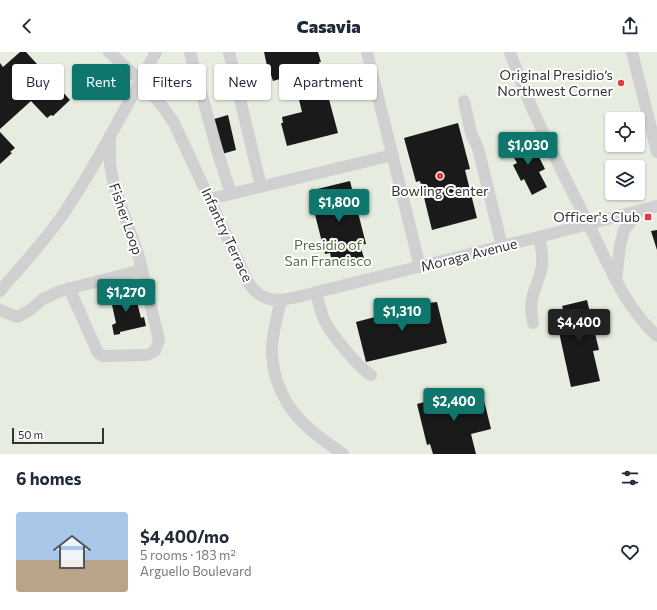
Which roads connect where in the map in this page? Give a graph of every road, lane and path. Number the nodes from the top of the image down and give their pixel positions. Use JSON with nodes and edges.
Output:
{"nodes":[{"id":1,"x":109,"y":52,"type":"edge"},
{"id":2,"x":156,"y":52,"type":"edge"},
{"id":3,"x":190,"y":52,"type":"edge"},
{"id":4,"x":229,"y":52,"type":"edge"},
{"id":5,"x":367,"y":52,"type":"edge"},
{"id":6,"x":510,"y":52,"type":"edge"},
{"id":7,"x":632,"y":52,"type":"edge"},
{"id":8,"x":149,"y":64,"type":"edge"},
{"id":9,"x":138,"y":78,"type":"edge"},
{"id":10,"x":138,"y":84,"type":"edge"},
{"id":11,"x":157,"y":100,"type":"edge"},
{"id":12,"x":464,"y":101,"type":"dead end"},
{"id":13,"x":110,"y":135,"type":"junction"},
{"id":14,"x":657,"y":152,"type":"edge"},
{"id":15,"x":392,"y":155,"type":"junction"},
{"id":16,"x":262,"y":187,"type":"junction"},
{"id":17,"x":231,"y":194,"type":"junction"},
{"id":18,"x":210,"y":200,"type":"junction"},
{"id":19,"x":657,"y":206,"type":"edge"},
{"id":20,"x":639,"y":211,"type":"junction"},
{"id":21,"x":588,"y":225,"type":"junction"},
{"id":22,"x":539,"y":237,"type":"junction"},
{"id":23,"x":502,"y":246,"type":"junction"},
{"id":24,"x":420,"y":267,"type":"junction"},
{"id":25,"x":142,"y":270,"type":"junction"},
{"id":26,"x":616,"y":282,"type":"junction"},
{"id":27,"x":69,"y":288,"type":"junction"},
{"id":28,"x":0,"y":290,"type":"edge"},
{"id":29,"x":316,"y":292,"type":"junction"},
{"id":30,"x":281,"y":300,"type":"junction"},
{"id":31,"x":0,"y":310,"type":"edge"},
{"id":32,"x":533,"y":323,"type":"dead end"},
{"id":33,"x":657,"y":336,"type":"edge"},
{"id":34,"x":371,"y":375,"type":"dead end"},
{"id":35,"x":343,"y":454,"type":"edge"}],
"edges":[{"from":1,"to":9,"type":"street","name":"Infantry Terrace"},
{"from":2,"to":8,"type":"street","name":"Fisher Loop"},
{"from":3,"to":17,"type":"street"},
{"from":4,"to":16,"type":"street"},
{"from":5,"to":15,"type":"street"},
{"from":6,"to":21,"type":"street"},
{"from":7,"to":14,"type":"street"},
{"from":10,"to":13,"type":"street","name":"Fisher Loop"},
{"from":11,"to":18,"type":"street","name":"Infantry Terrace"},
{"from":12,"to":23,"type":"street"},
{"from":13,"to":25,"type":"street","name":"Fisher Loop"},
{"from":13,"to":28,"type":"street","name":"Fisher Loop"},
{"from":15,"to":16,"type":"street"},
{"from":15,"to":24,"type":"street"},
{"from":16,"to":17,"type":"street"},
{"from":17,"to":18,"type":"street"},
{"from":18,"to":30,"type":"street","name":"Infantry Terrace"},
{"from":19,"to":20,"type":"street","name":"Moraga Avenue"},
{"from":20,"to":21,"type":"street","name":"Moraga Avenue"},
{"from":20,"to":26,"type":"street"},
{"from":21,"to":22,"type":"street","name":"Moraga Avenue"},
{"from":21,"to":26,"type":"street"},
{"from":22,"to":23,"type":"street","name":"Moraga Avenue"},
{"from":22,"to":32,"type":"street"},
{"from":23,"to":24,"type":"street","name":"Moraga Avenue"},
{"from":24,"to":29,"type":"street","name":"Moraga Avenue"},
{"from":25,"to":27,"type":"street","name":"Fisher Loop"},
{"from":25,"to":27,"type":"street"},
{"from":26,"to":33,"type":"street"},
{"from":27,"to":31,"type":"street","name":"Fisher Loop"},
{"from":29,"to":30,"type":"street","name":"Moraga Avenue"},
{"from":29,"to":34,"type":"street"},
{"from":30,"to":35,"type":"street"}]}
